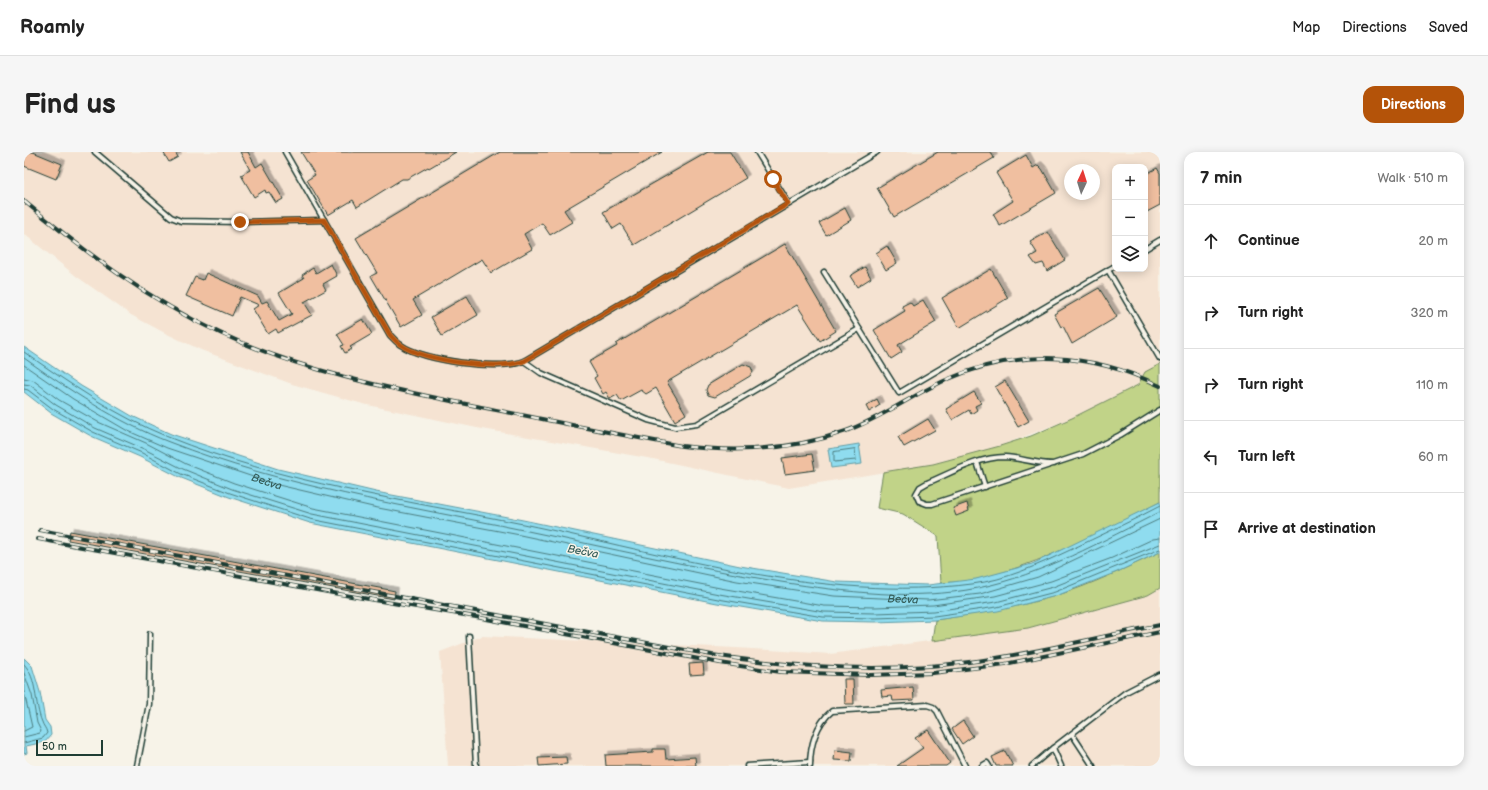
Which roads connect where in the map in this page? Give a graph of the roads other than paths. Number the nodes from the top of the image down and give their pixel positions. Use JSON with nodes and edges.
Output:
{"nodes":[{"id":1,"x":94,"y":152,"type":"edge"},
{"id":2,"x":285,"y":152,"type":"edge"},
{"id":3,"x":757,"y":152,"type":"edge"},
{"id":4,"x":877,"y":152,"type":"edge"},
{"id":5,"x":788,"y":204,"type":"junction"},
{"id":6,"x":324,"y":220,"type":"junction"},
{"id":7,"x":1160,"y":240,"type":"edge"},
{"id":8,"x":1148,"y":247,"type":"edge"},
{"id":9,"x":1112,"y":268,"type":"edge"},
{"id":10,"x":1108,"y":270,"type":"junction"},
{"id":11,"x":824,"y":272,"type":"dead end"},
{"id":12,"x":859,"y":329,"type":"junction"},
{"id":13,"x":1160,"y":359,"type":"edge"},
{"id":14,"x":524,"y":361,"type":"junction"},
{"id":15,"x":1160,"y":410,"type":"edge"},
{"id":16,"x":977,"y":462,"type":"junction"},
{"id":17,"x":1054,"y":464,"type":"junction"},
{"id":18,"x":985,"y":487,"type":"junction"},
{"id":19,"x":150,"y":634,"type":"dead end"},
{"id":20,"x":469,"y":636,"type":"dead end"},
{"id":21,"x":1159,"y":675,"type":"dead end"},
{"id":22,"x":1072,"y":734,"type":"junction"},
{"id":23,"x":1053,"y":748,"type":"junction"},
{"id":24,"x":810,"y":764,"type":"edge"},
{"id":25,"x":137,"y":766,"type":"edge"},
{"id":26,"x":476,"y":766,"type":"edge"},
{"id":27,"x":747,"y":766,"type":"edge"},
{"id":28,"x":965,"y":766,"type":"edge"},
{"id":29,"x":982,"y":766,"type":"edge"},
{"id":30,"x":989,"y":766,"type":"edge"},
{"id":31,"x":1032,"y":766,"type":"edge"},
{"id":32,"x":1061,"y":766,"type":"edge"},
{"id":33,"x":1093,"y":766,"type":"edge"}],
"edges":[{"from":1,"to":6,"type":"lane"},
{"from":2,"to":6,"type":"lane"},
{"from":3,"to":5,"type":"lane"},
{"from":4,"to":5,"type":"lane"},
{"from":5,"to":14,"type":"lane"},
{"from":6,"to":14,"type":"lane"},
{"from":7,"to":8,"type":"lane"},
{"from":9,"to":10,"type":"lane"},
{"from":10,"to":12,"type":"lane"},
{"from":10,"to":13,"type":"lane"},
{"from":11,"to":12,"type":"lane"},
{"from":12,"to":14,"type":"lane"},
{"from":15,"to":17,"type":"lane"},
{"from":16,"to":17,"type":"lane"},
{"from":16,"to":18,"type":"lane"},
{"from":16,"to":18,"type":"lane"},
{"from":17,"to":18,"type":"lane"},
{"from":19,"to":25,"type":"lane"},
{"from":20,"to":26,"type":"lane"},
{"from":21,"to":22,"type":"lane"},
{"from":22,"to":23,"type":"lane"},
{"from":22,"to":33,"type":"lane"},
{"from":23,"to":31,"type":"lane"},
{"from":23,"to":32,"type":"lane"},
{"from":24,"to":27,"type":"lane"},
{"from":24,"to":28,"type":"lane"},
{"from":29,"to":30,"type":"lane"}]}
